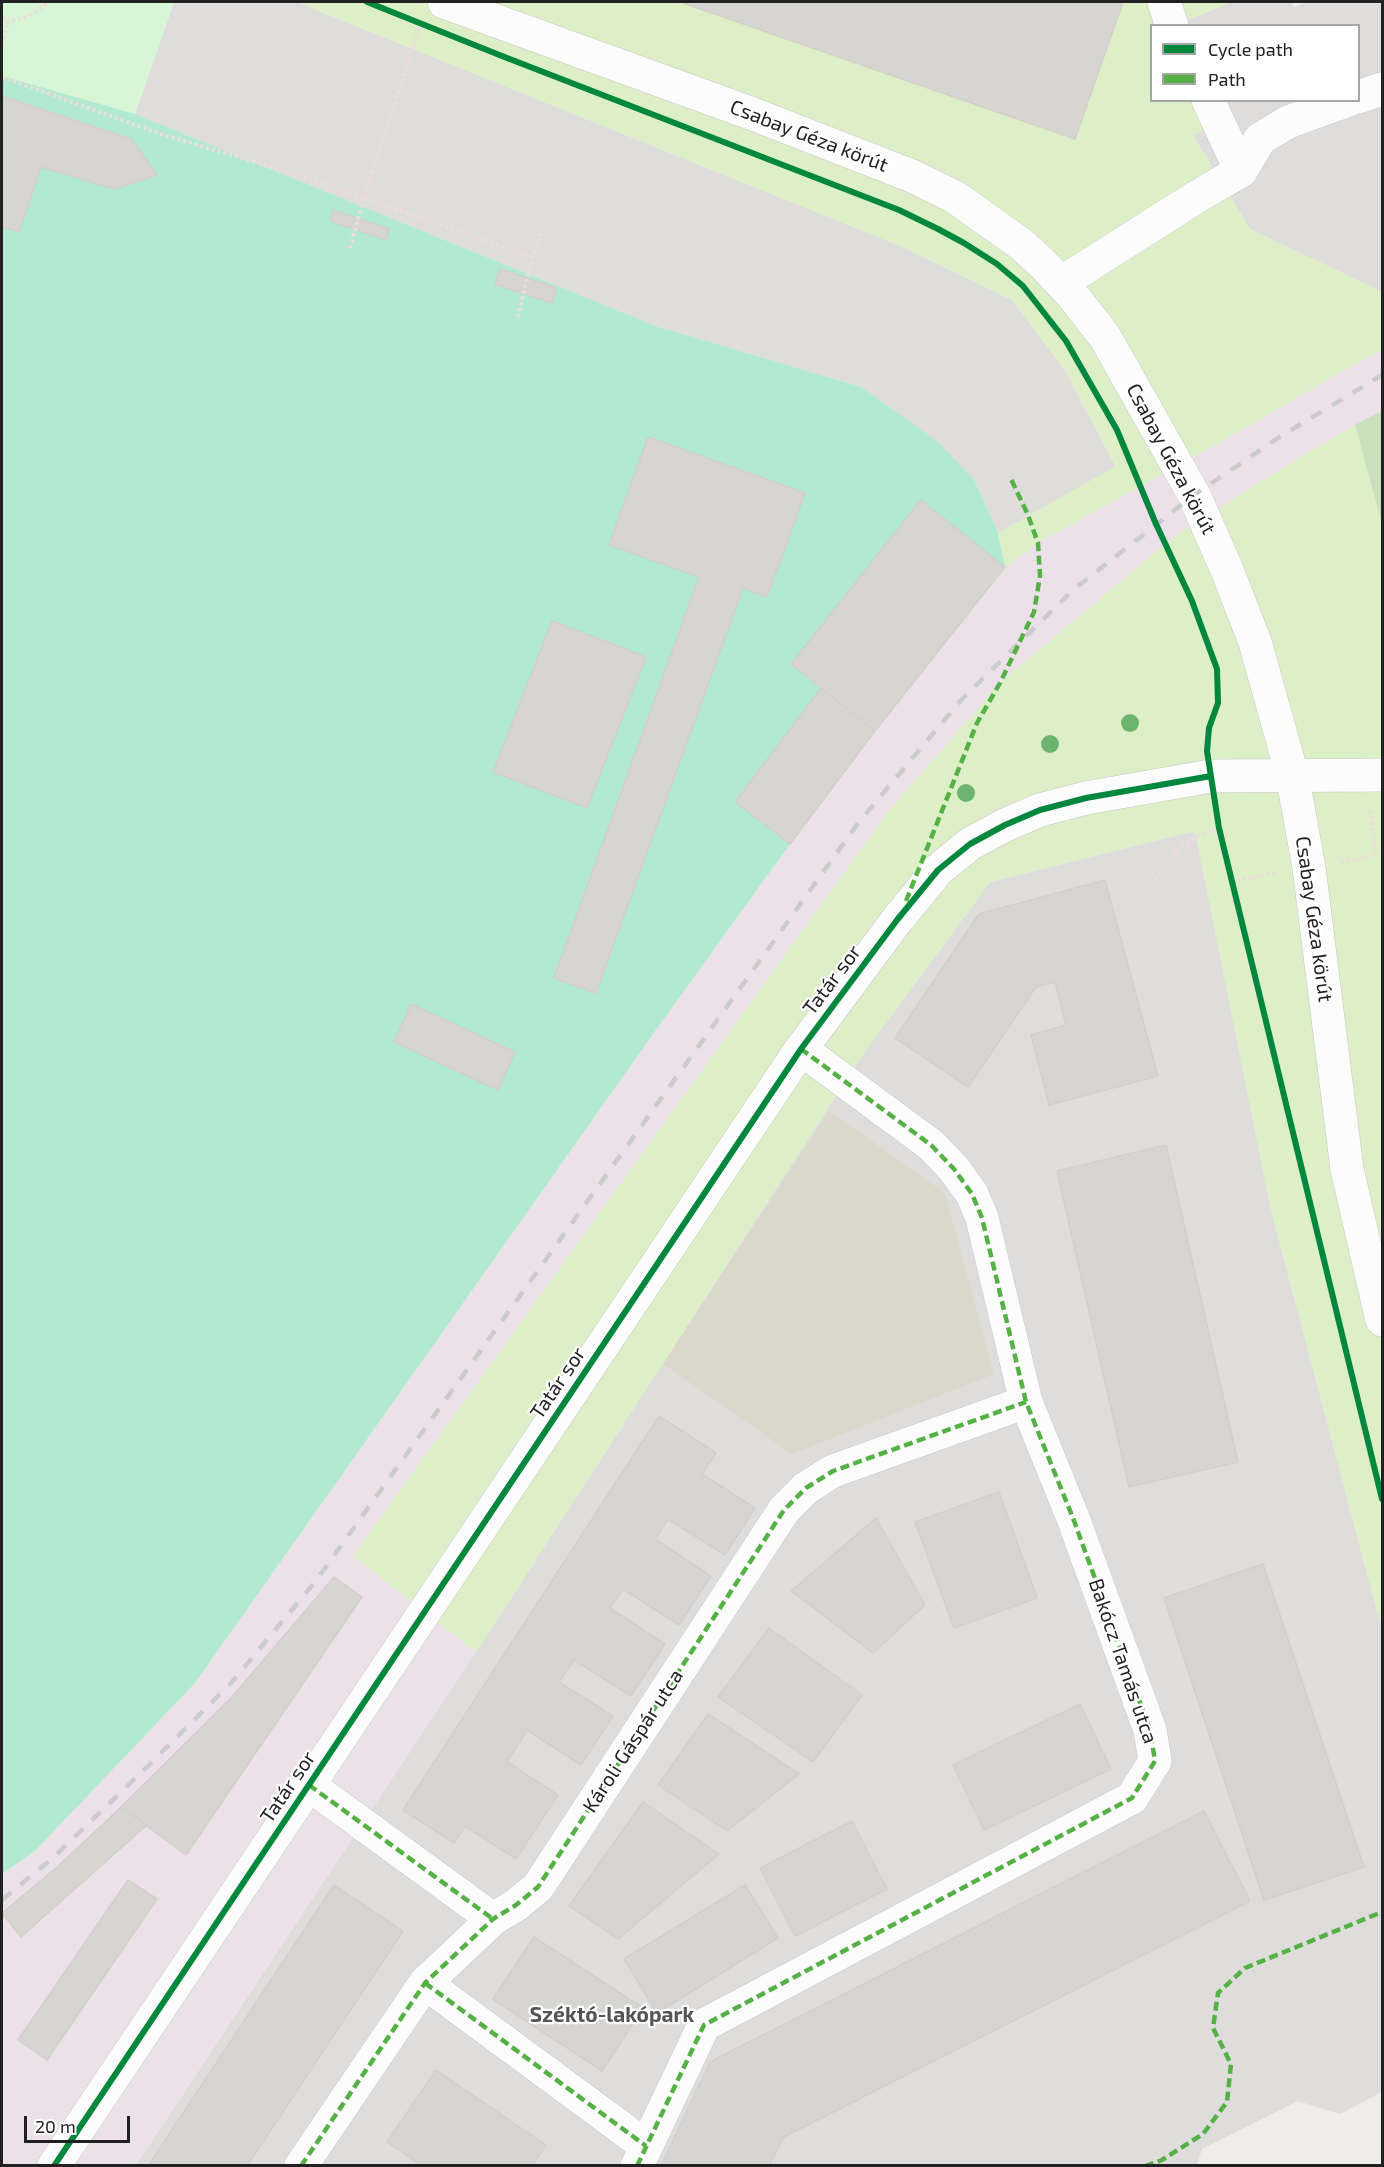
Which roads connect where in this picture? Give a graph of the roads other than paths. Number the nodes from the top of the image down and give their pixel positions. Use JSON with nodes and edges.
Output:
{"nodes":[{"id":1,"x":1164,"y":2,"type":"edge"},
{"id":2,"x":437,"y":14,"type":"edge"},
{"id":3,"x":1171,"y":24,"type":"edge"},
{"id":4,"x":1383,"y":89,"type":"edge"},
{"id":5,"x":1360,"y":97,"type":"edge"},
{"id":6,"x":1209,"y":102,"type":"edge"},
{"id":7,"x":1343,"y":102,"type":"edge"},
{"id":8,"x":1241,"y":171,"type":"junction"},
{"id":9,"x":1061,"y":283,"type":"junction"},
{"id":10,"x":1292,"y":774,"type":"junction"},
{"id":11,"x":1383,"y":776,"type":"edge"},
{"id":12,"x":801,"y":1049,"type":"junction"},
{"id":13,"x":1383,"y":1320,"type":"edge"},
{"id":14,"x":1026,"y":1402,"type":"junction"},
{"id":15,"x":309,"y":1785,"type":"junction"},
{"id":16,"x":493,"y":1918,"type":"junction"},
{"id":17,"x":424,"y":1983,"type":"junction"},
{"id":18,"x":642,"y":2156,"type":"edge"},
{"id":19,"x":54,"y":2166,"type":"edge"},
{"id":20,"x":301,"y":2166,"type":"edge"}],
"edges":[{"from":1,"to":3,"type":"street"},
{"from":2,"to":9,"type":"street","name":"Csabay Géza körút"},
{"from":4,"to":5,"type":"street"},
{"from":6,"to":8,"type":"street"},
{"from":7,"to":8,"type":"street"},
{"from":8,"to":9,"type":"street"},
{"from":9,"to":10,"type":"street","name":"Csabay Géza körút"},
{"from":10,"to":11,"type":"street","name":"Tatár sor"},
{"from":10,"to":12,"type":"street","name":"Tatár sor"},
{"from":10,"to":13,"type":"street","name":"Csabay Géza körút"},
{"from":12,"to":14,"type":"street","name":"Bakócz Tamás utca"},
{"from":12,"to":15,"type":"street","name":"Tatár sor"},
{"from":14,"to":16,"type":"street","name":"Károli Gáspár utca"},
{"from":14,"to":18,"type":"street","name":"Bakócz Tamás utca"},
{"from":15,"to":16,"type":"street"},
{"from":15,"to":19,"type":"street","name":"Tatár sor"},
{"from":16,"to":17,"type":"street","name":"Károli Gáspár utca"},
{"from":17,"to":18,"type":"street"},
{"from":17,"to":20,"type":"street","name":"Károli Gáspár utca"}]}
